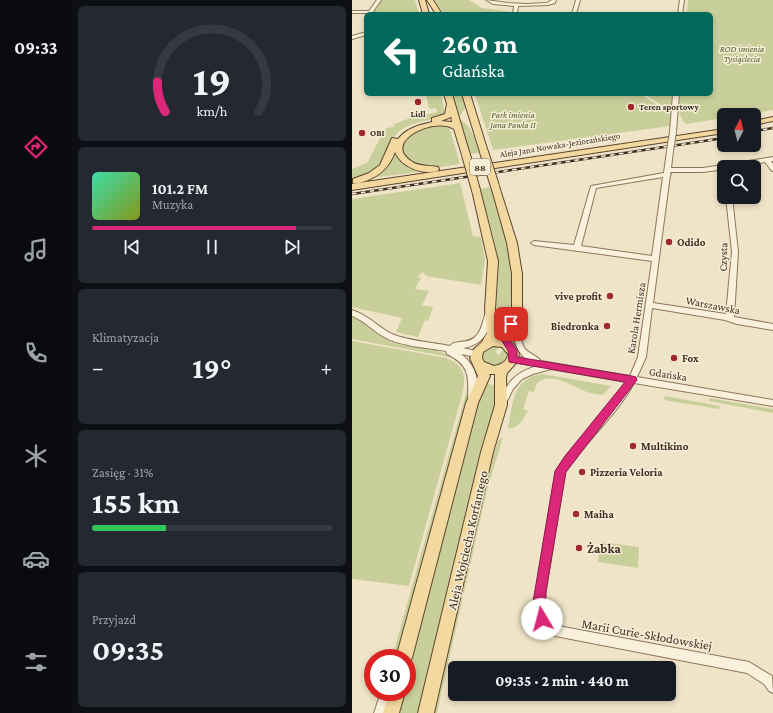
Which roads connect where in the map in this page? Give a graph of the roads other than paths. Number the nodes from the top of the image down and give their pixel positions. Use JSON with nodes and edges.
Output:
{"nodes":[{"id":1,"x":379,"y":0,"type":"edge"},
{"id":2,"x":422,"y":0,"type":"edge"},
{"id":3,"x":430,"y":0,"type":"edge"},
{"id":4,"x":488,"y":0,"type":"edge"},
{"id":5,"x":554,"y":0,"type":"edge"},
{"id":6,"x":578,"y":0,"type":"edge"},
{"id":7,"x":682,"y":0,"type":"edge"},
{"id":8,"x":516,"y":4,"type":"junction"},
{"id":9,"x":352,"y":12,"type":"edge"},
{"id":10,"x":425,"y":12,"type":"edge"},
{"id":11,"x":438,"y":12,"type":"edge"},
{"id":12,"x":515,"y":12,"type":"edge"},
{"id":13,"x":575,"y":12,"type":"edge"},
{"id":14,"x":680,"y":12,"type":"edge"},
{"id":15,"x":364,"y":34,"type":"edge"},
{"id":16,"x":352,"y":38,"type":"edge"},
{"id":17,"x":449,"y":96,"type":"edge"},
{"id":18,"x":467,"y":96,"type":"edge"},
{"id":19,"x":676,"y":96,"type":"edge"},
{"id":20,"x":451,"y":104,"type":"junction"},
{"id":21,"x":773,"y":119,"type":"edge"},
{"id":22,"x":761,"y":122,"type":"edge"},
{"id":23,"x":773,"y":122,"type":"edge"},
{"id":24,"x":761,"y":123,"type":"edge"},
{"id":25,"x":458,"y":128,"type":"junction"},
{"id":26,"x":717,"y":131,"type":"edge"},
{"id":27,"x":717,"y":131,"type":"edge"},
{"id":28,"x":770,"y":160,"type":"edge"},
{"id":29,"x":462,"y":167,"type":"junction"},
{"id":30,"x":717,"y":167,"type":"edge"},
{"id":31,"x":773,"y":169,"type":"edge"},
{"id":32,"x":668,"y":172,"type":"junction"},
{"id":33,"x":352,"y":184,"type":"edge"},
{"id":34,"x":729,"y":204,"type":"edge"},
{"id":35,"x":534,"y":243,"type":"dead end"},
{"id":36,"x":577,"y":248,"type":"junction"},
{"id":37,"x":656,"y":259,"type":"junction"},
{"id":38,"x":650,"y":305,"type":"junction"},
{"id":39,"x":490,"y":309,"type":"junction"},
{"id":40,"x":517,"y":309,"type":"junction"},
{"id":41,"x":352,"y":313,"type":"edge"},
{"id":42,"x":730,"y":318,"type":"junction"},
{"id":43,"x":773,"y":327,"type":"edge"},
{"id":44,"x":486,"y":344,"type":"junction"},
{"id":45,"x":508,"y":346,"type":"junction"},
{"id":46,"x":438,"y":347,"type":"junction"},
{"id":47,"x":477,"y":354,"type":"junction"},
{"id":48,"x":509,"y":364,"type":"junction"},
{"id":49,"x":481,"y":366,"type":"junction"},
{"id":50,"x":553,"y":367,"type":"junction"},
{"id":51,"x":632,"y":380,"type":"junction"},
{"id":52,"x":472,"y":402,"type":"junction"},
{"id":53,"x":773,"y":403,"type":"edge"},
{"id":54,"x":501,"y":405,"type":"junction"},
{"id":55,"x":409,"y":639,"type":"junction"},
{"id":56,"x":404,"y":649,"type":"edge"},
{"id":57,"x":406,"y":649,"type":"edge"},
{"id":58,"x":773,"y":687,"type":"edge"},
{"id":59,"x":384,"y":701,"type":"edge"},
{"id":60,"x":394,"y":701,"type":"edge"},
{"id":61,"x":380,"y":713,"type":"edge"},
{"id":62,"x":391,"y":713,"type":"edge"},
{"id":63,"x":426,"y":713,"type":"edge"}],
"edges":[{"from":1,"to":9,"type":"street"},
{"from":2,"to":10,"type":"main road"},
{"from":3,"to":11,"type":"main road"},
{"from":4,"to":8,"type":"street"},
{"from":5,"to":8,"type":"street"},
{"from":6,"to":13,"type":"street"},
{"from":7,"to":14,"type":"street"},
{"from":8,"to":12,"type":"street"},
{"from":15,"to":16,"type":"street"},
{"from":17,"to":20,"type":"main road"},
{"from":18,"to":40,"type":"main road","bridge":true},
{"from":19,"to":32,"type":"street","name":"Karola Hermisza","bridge":true},
{"from":20,"to":25,"type":"main road"},
{"from":20,"to":33,"type":"main road"},
{"from":21,"to":22,"type":"main road"},
{"from":23,"to":24,"type":"main road"},
{"from":25,"to":29,"type":"main road"},
{"from":25,"to":39,"type":"main road","bridge":true},
{"from":26,"to":33,"type":"main road","name":"Aleja Jana Nowaka-Jeziorańskiego","number":"88"},
{"from":27,"to":29,"type":"main road","name":"Aleja Jana Nowaka-Jeziorańskiego","number":"88"},
{"from":28,"to":31,"type":"street"},
{"from":29,"to":33,"type":"main road","name":"Aleja Jana Nowaka-Jeziorańskiego","number":"88"},
{"from":30,"to":32,"type":"street"},
{"from":32,"to":36,"type":"street"},
{"from":32,"to":37,"type":"street","name":"Karola Hermisza"},
{"from":34,"to":42,"type":"street","name":"Czysta"},
{"from":35,"to":36,"type":"street"},
{"from":36,"to":37,"type":"street"},
{"from":37,"to":38,"type":"street","name":"Karola Hermisza"},
{"from":38,"to":42,"type":"street","name":"Warszawska"},
{"from":38,"to":51,"type":"street","name":"Karola Hermisza"},
{"from":39,"to":44,"type":"main road"},
{"from":39,"to":46,"type":"street"},
{"from":40,"to":45,"type":"main road"},
{"from":40,"to":50,"type":"street"},
{"from":41,"to":46,"type":"street"},
{"from":42,"to":43,"type":"street","name":"Warszawska"},
{"from":44,"to":45,"type":"main road"},
{"from":44,"to":47,"type":"main road"},
{"from":45,"to":48,"type":"main road"},
{"from":46,"to":47,"type":"street"},
{"from":46,"to":52,"type":"street"},
{"from":47,"to":49,"type":"main road"},
{"from":48,"to":49,"type":"main road"},
{"from":48,"to":50,"type":"street","name":"Gdańska"},
{"from":48,"to":54,"type":"main road","name":"Aleja Wojciecha Korfantego"},
{"from":49,"to":52,"type":"main road"},
{"from":50,"to":51,"type":"street","name":"Gdańska"},
{"from":50,"to":54,"type":"street"},
{"from":51,"to":53,"type":"street","name":"Gdańska"},
{"from":51,"to":58,"type":"street","name":"Marii Curie-Skłodowskiej"},
{"from":52,"to":55,"type":"main road"},
{"from":54,"to":63,"type":"main road","name":"Aleja Wojciecha Korfantego"},
{"from":55,"to":56,"type":"street"},
{"from":55,"to":57,"type":"main road"},
{"from":59,"to":61,"type":"street"},
{"from":60,"to":62,"type":"main road"}]}
